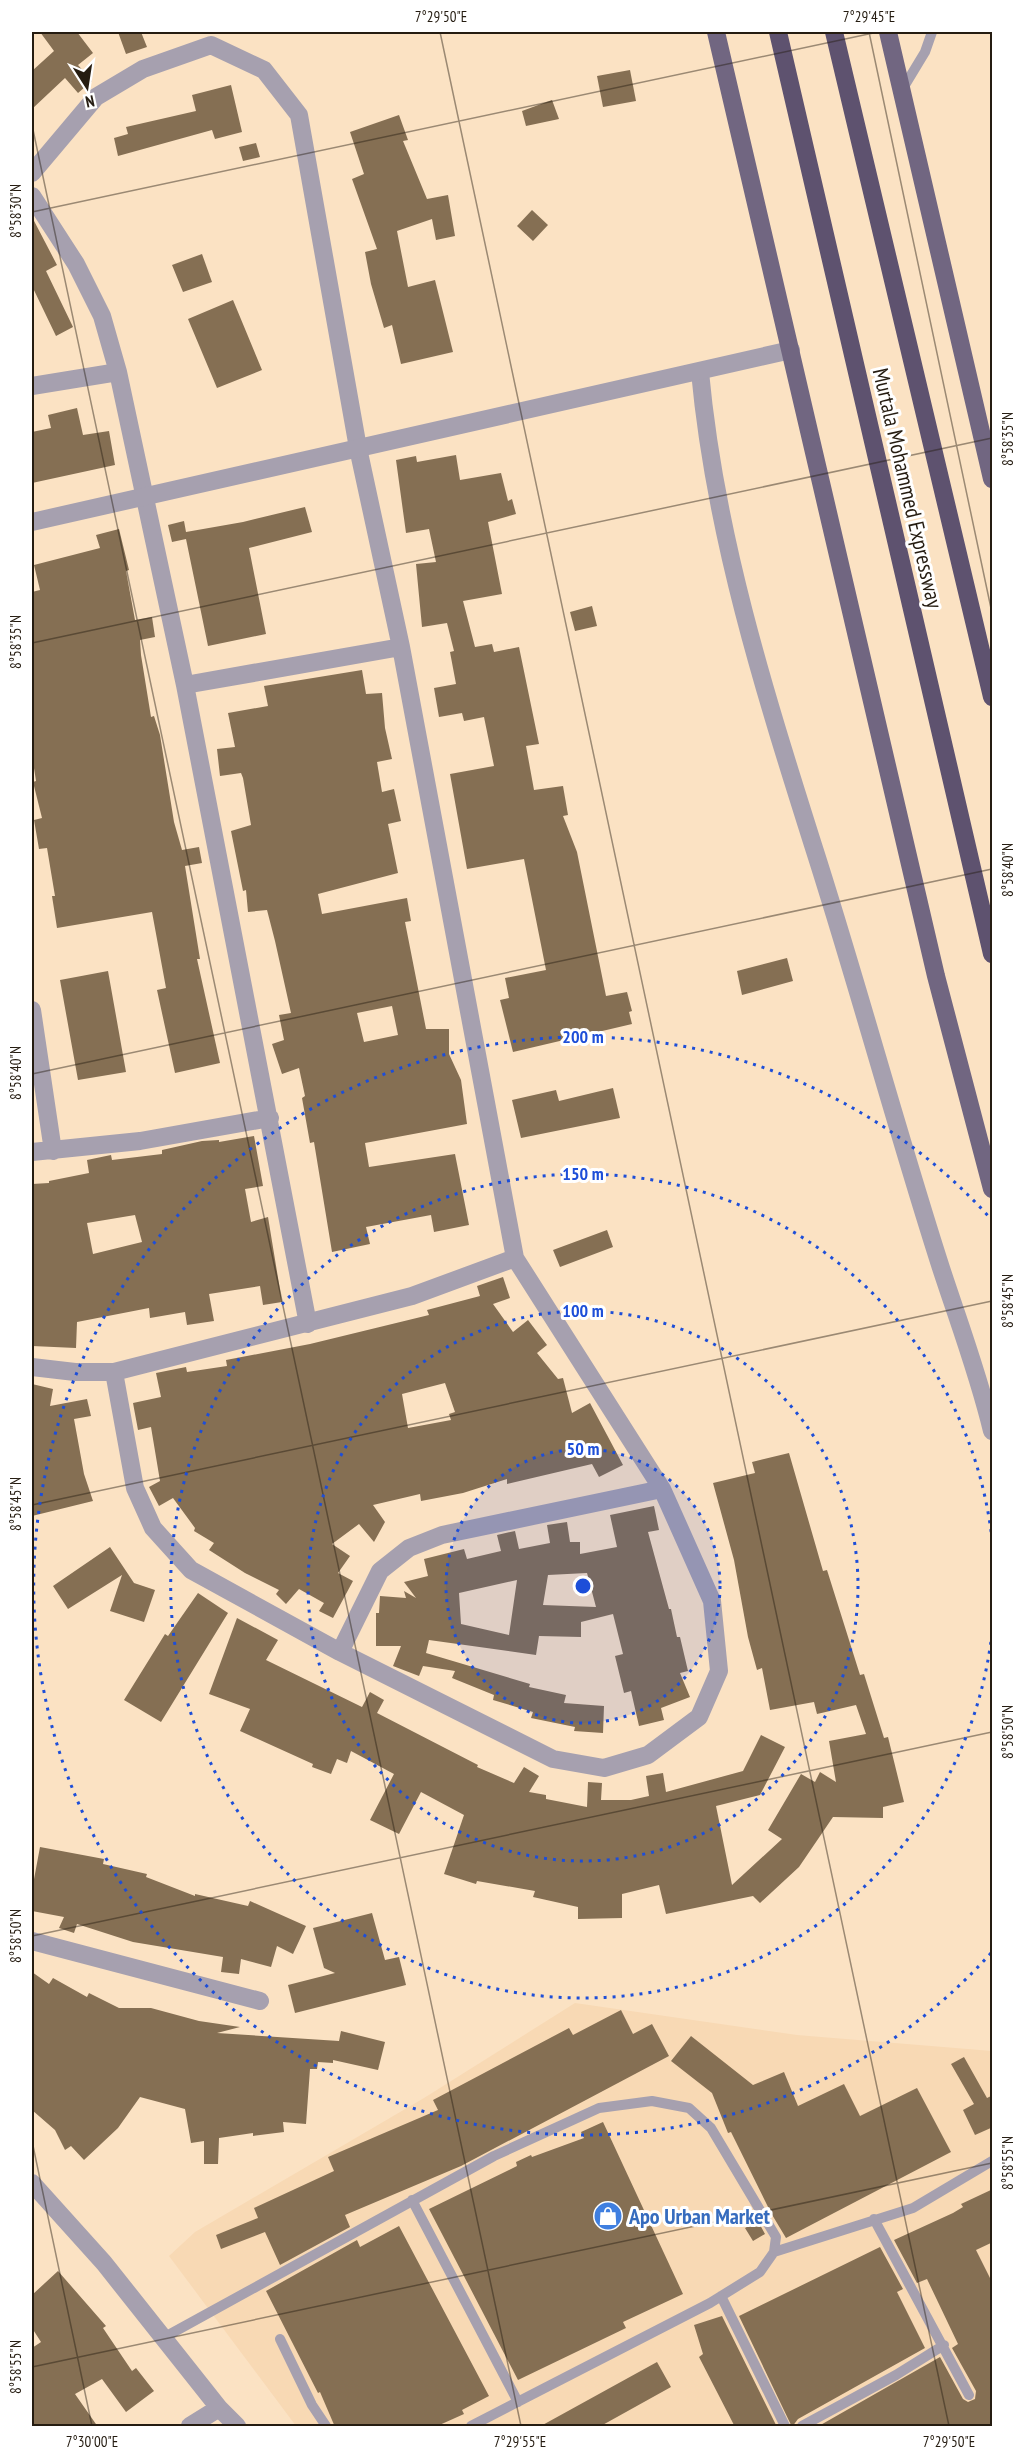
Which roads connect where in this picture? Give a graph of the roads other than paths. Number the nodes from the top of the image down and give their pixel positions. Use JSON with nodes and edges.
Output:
{"nodes":[{"id":1,"x":716,"y":32,"type":"edge"},
{"id":2,"x":778,"y":32,"type":"edge"},
{"id":3,"x":834,"y":32,"type":"edge"},
{"id":4,"x":888,"y":32,"type":"edge"},
{"id":5,"x":932,"y":32,"type":"edge"},
{"id":6,"x":210,"y":38,"type":"edge"},
{"id":7,"x":901,"y":92,"type":"junction"},
{"id":8,"x":32,"y":173,"type":"edge"},
{"id":9,"x":32,"y":196,"type":"edge"},
{"id":10,"x":791,"y":350,"type":"junction"},
{"id":11,"x":118,"y":372,"type":"junction"},
{"id":12,"x":700,"y":372,"type":"junction"},
{"id":13,"x":32,"y":386,"type":"edge"},
{"id":14,"x":358,"y":448,"type":"junction"},
{"id":15,"x":993,"y":479,"type":"edge"},
{"id":16,"x":143,"y":496,"type":"junction"},
{"id":17,"x":32,"y":522,"type":"edge"},
{"id":18,"x":401,"y":647,"type":"junction"},
{"id":19,"x":185,"y":685,"type":"junction"},
{"id":20,"x":993,"y":697,"type":"edge"},
{"id":21,"x":993,"y":954,"type":"edge"},
{"id":22,"x":32,"y":1010,"type":"edge"},
{"id":23,"x":270,"y":1118,"type":"junction"},
{"id":24,"x":53,"y":1151,"type":"junction"},
{"id":25,"x":32,"y":1152,"type":"edge"},
{"id":26,"x":993,"y":1189,"type":"edge"},
{"id":27,"x":515,"y":1258,"type":"junction"},
{"id":28,"x":308,"y":1324,"type":"junction"},
{"id":29,"x":32,"y":1367,"type":"edge"},
{"id":30,"x":114,"y":1372,"type":"junction"},
{"id":31,"x":993,"y":1431,"type":"edge"},
{"id":32,"x":662,"y":1489,"type":"junction"},
{"id":33,"x":340,"y":1652,"type":"junction"},
{"id":34,"x":32,"y":1941,"type":"edge"},
{"id":35,"x":260,"y":2001,"type":"dead end"},
{"id":36,"x":993,"y":2161,"type":"edge"},
{"id":37,"x":32,"y":2182,"type":"edge"},
{"id":38,"x":411,"y":2200,"type":"junction"},
{"id":39,"x":874,"y":2219,"type":"junction"},
{"id":40,"x":774,"y":2252,"type":"junction"},
{"id":41,"x":721,"y":2296,"type":"junction"},
{"id":42,"x":163,"y":2338,"type":"junction"},
{"id":43,"x":280,"y":2339,"type":"dead end"},
{"id":44,"x":944,"y":2345,"type":"junction"},
{"id":45,"x":969,"y":2395,"type":"dead end"},
{"id":46,"x":518,"y":2402,"type":"junction"},
{"id":47,"x":219,"y":2408,"type":"junction"},
{"id":48,"x":190,"y":2427,"type":"edge"},
{"id":49,"x":237,"y":2427,"type":"edge"},
{"id":50,"x":326,"y":2427,"type":"edge"},
{"id":51,"x":471,"y":2427,"type":"edge"},
{"id":52,"x":785,"y":2427,"type":"edge"},
{"id":53,"x":802,"y":2427,"type":"edge"}],
"edges":[{"from":1,"to":10,"type":"main road"},
{"from":2,"to":21,"type":"highway","name":"Murtala Mohammed Expressway"},
{"from":3,"to":20,"type":"highway","name":"Murtala Mohammed Expressway"},
{"from":4,"to":7,"type":"main road"},
{"from":5,"to":7,"type":"lane"},
{"from":6,"to":8,"type":"street"},
{"from":6,"to":14,"type":"street"},
{"from":7,"to":15,"type":"main road"},
{"from":9,"to":11,"type":"street"},
{"from":10,"to":12,"type":"street"},
{"from":10,"to":26,"type":"main road"},
{"from":11,"to":13,"type":"street"},
{"from":11,"to":16,"type":"street"},
{"from":12,"to":14,"type":"street"},
{"from":12,"to":31,"type":"street"},
{"from":14,"to":16,"type":"street"},
{"from":14,"to":18,"type":"street"},
{"from":16,"to":17,"type":"street"},
{"from":16,"to":19,"type":"street"},
{"from":18,"to":19,"type":"street"},
{"from":18,"to":27,"type":"street"},
{"from":19,"to":23,"type":"street"},
{"from":22,"to":24,"type":"street"},
{"from":23,"to":24,"type":"street"},
{"from":23,"to":28,"type":"street"},
{"from":24,"to":25,"type":"street"},
{"from":27,"to":28,"type":"street"},
{"from":27,"to":32,"type":"street"},
{"from":28,"to":30,"type":"street"},
{"from":29,"to":30,"type":"street"},
{"from":30,"to":33,"type":"street"},
{"from":32,"to":33,"type":"street"},
{"from":32,"to":33,"type":"street"},
{"from":34,"to":35,"type":"street"},
{"from":36,"to":39,"type":"lane"},
{"from":37,"to":42,"type":"street"},
{"from":38,"to":40,"type":"lane"},
{"from":38,"to":42,"type":"lane"},
{"from":38,"to":46,"type":"lane"},
{"from":39,"to":40,"type":"lane"},
{"from":39,"to":44,"type":"lane"},
{"from":40,"to":41,"type":"lane"},
{"from":41,"to":46,"type":"lane"},
{"from":41,"to":52,"type":"lane"},
{"from":42,"to":47,"type":"street"},
{"from":43,"to":50,"type":"lane"},
{"from":44,"to":45,"type":"lane"},
{"from":44,"to":53,"type":"lane"},
{"from":46,"to":51,"type":"lane"},
{"from":47,"to":48,"type":"street"},
{"from":47,"to":49,"type":"street"}]}
